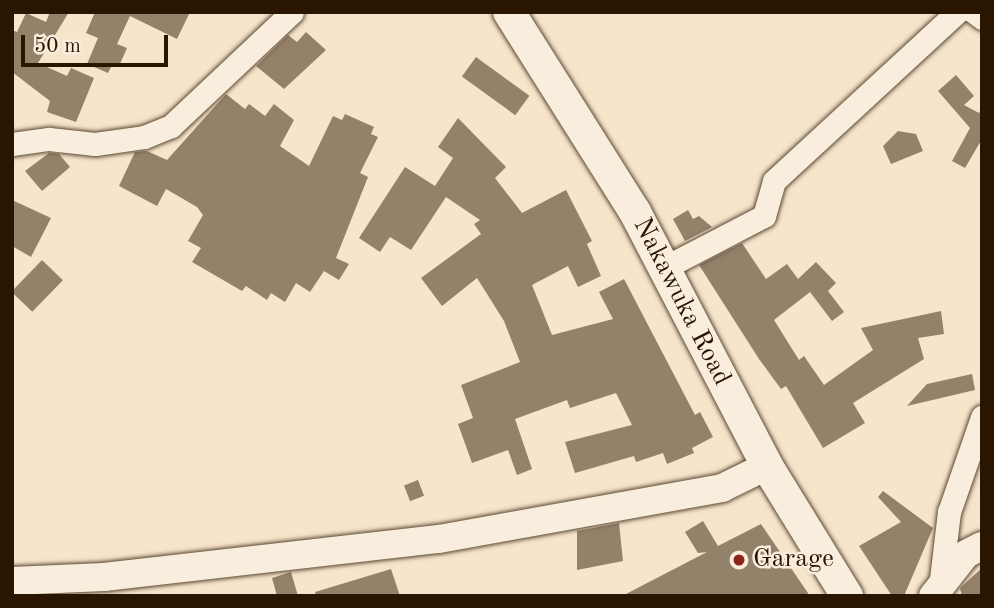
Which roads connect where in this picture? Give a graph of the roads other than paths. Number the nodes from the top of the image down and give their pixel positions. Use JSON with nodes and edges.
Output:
{"nodes":[{"id":1,"x":292,"y":12,"type":"edge"},
{"id":2,"x":509,"y":12,"type":"edge"},
{"id":3,"x":957,"y":12,"type":"edge"},
{"id":4,"x":974,"y":12,"type":"edge"},
{"id":5,"x":982,"y":18,"type":"edge"},
{"id":6,"x":12,"y":144,"type":"edge"},
{"id":7,"x":662,"y":269,"type":"junction"},
{"id":8,"x":982,"y":417,"type":"edge"},
{"id":9,"x":767,"y":466,"type":"junction"},
{"id":10,"x":982,"y":546,"type":"edge"},
{"id":11,"x":12,"y":581,"type":"edge"},
{"id":12,"x":936,"y":591,"type":"edge"},
{"id":13,"x":847,"y":596,"type":"edge"}],
"edges":[{"from":1,"to":6,"type":"street"},
{"from":2,"to":7,"type":"main road","name":"Nakawuka Road"},
{"from":3,"to":7,"type":"street"},
{"from":4,"to":5,"type":"street"},
{"from":7,"to":9,"type":"main road","name":"Nakawuka Road"},
{"from":8,"to":12,"type":"street"},
{"from":9,"to":11,"type":"street"},
{"from":9,"to":13,"type":"main road","name":"Nakawuka Road"},
{"from":10,"to":12,"type":"street"}]}
